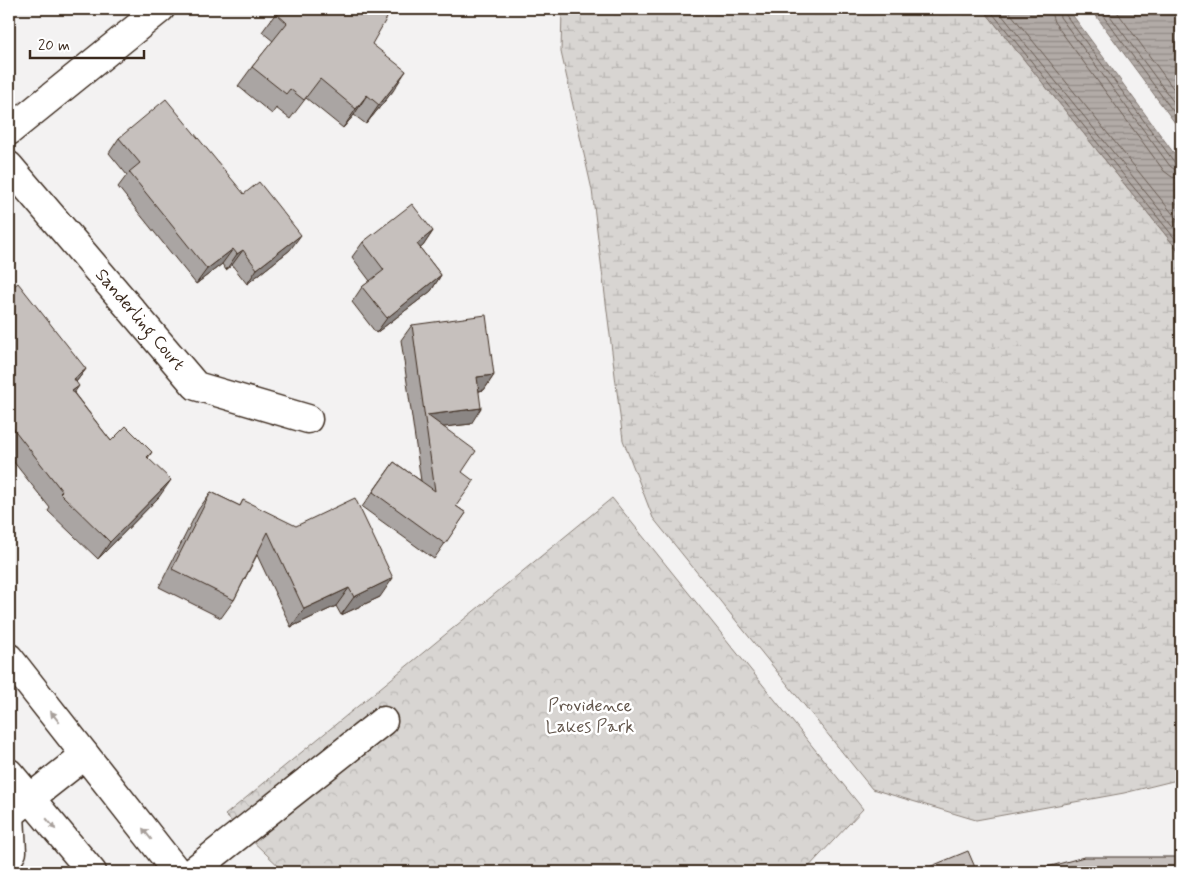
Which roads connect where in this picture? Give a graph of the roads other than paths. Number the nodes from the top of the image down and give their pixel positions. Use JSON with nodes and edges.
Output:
{"nodes":[{"id":1,"x":160,"y":9,"type":"edge"},
{"id":2,"x":9,"y":132,"type":"edge"},
{"id":3,"x":9,"y":166,"type":"edge"},
{"id":4,"x":308,"y":419,"type":"dead end"},
{"id":5,"x":9,"y":658,"type":"edge"},
{"id":6,"x":384,"y":721,"type":"dead end"},
{"id":7,"x":85,"y":756,"type":"junction"},
{"id":8,"x":9,"y":773,"type":"edge"},
{"id":9,"x":16,"y":810,"type":"edge"},
{"id":10,"x":9,"y":856,"type":"edge"},
{"id":11,"x":92,"y":872,"type":"edge"},
{"id":12,"x":177,"y":872,"type":"edge"},
{"id":13,"x":192,"y":872,"type":"edge"}],
"edges":[{"from":1,"to":2,"type":"street"},
{"from":3,"to":4,"type":"street","name":"Sanderling Court"},
{"from":7,"to":5,"type":"street","one_way":true},
{"from":6,"to":13,"type":"street"},
{"from":7,"to":9,"type":"street"},
{"from":12,"to":7,"type":"street","one_way":true},
{"from":8,"to":9,"type":"street"},
{"from":9,"to":10,"type":"street"},
{"from":9,"to":11,"type":"street","one_way":true}]}
